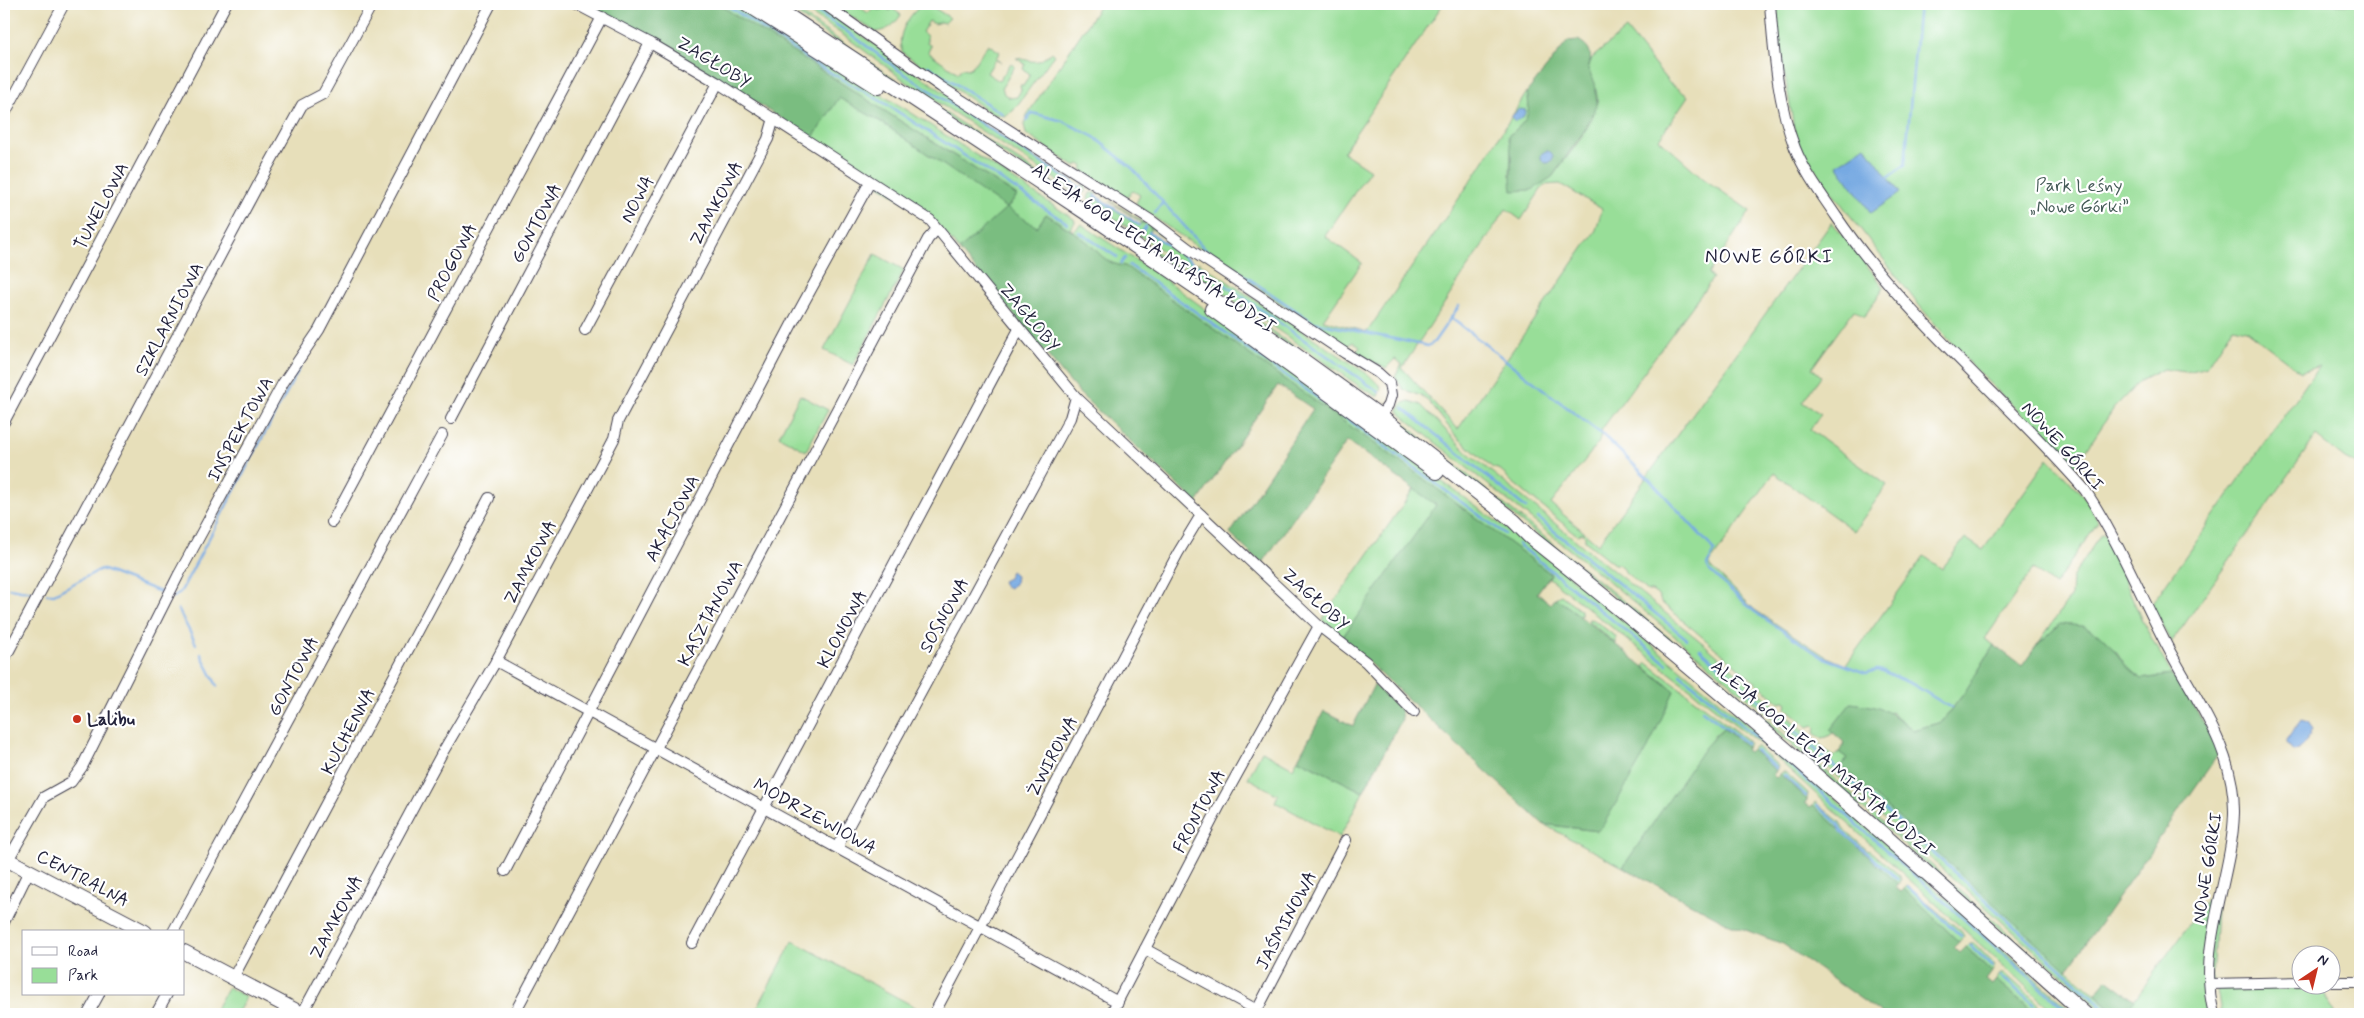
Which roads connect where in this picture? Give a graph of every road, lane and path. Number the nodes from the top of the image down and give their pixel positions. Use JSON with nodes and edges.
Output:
{"nodes":[{"id":1,"x":64,"y":4,"type":"edge"},
{"id":2,"x":226,"y":4,"type":"edge"},
{"id":3,"x":372,"y":4,"type":"edge"},
{"id":4,"x":491,"y":4,"type":"edge"},
{"id":5,"x":576,"y":4,"type":"edge"},
{"id":6,"x":747,"y":4,"type":"edge"},
{"id":7,"x":770,"y":4,"type":"edge"},
{"id":8,"x":824,"y":4,"type":"edge"},
{"id":9,"x":1770,"y":4,"type":"edge"},
{"id":10,"x":602,"y":17,"type":"junction"},
{"id":11,"x":650,"y":43,"type":"junction"},
{"id":12,"x":718,"y":83,"type":"junction"},
{"id":13,"x":4,"y":116,"type":"edge"},
{"id":14,"x":774,"y":118,"type":"junction"},
{"id":15,"x":870,"y":182,"type":"junction"},
{"id":16,"x":937,"y":230,"type":"junction"},
{"id":17,"x":1019,"y":329,"type":"junction"},
{"id":18,"x":585,"y":330,"type":"dead end"},
{"id":19,"x":1076,"y":397,"type":"junction"},
{"id":20,"x":451,"y":418,"type":"dead end"},
{"id":21,"x":1376,"y":421,"type":"junction"},
{"id":22,"x":4,"y":422,"type":"edge"},
{"id":23,"x":442,"y":435,"type":"dead end"},
{"id":24,"x":489,"y":498,"type":"dead end"},
{"id":25,"x":1201,"y":515,"type":"junction"},
{"id":26,"x":332,"y":522,"type":"dead end"},
{"id":27,"x":1319,"y":626,"type":"junction"},
{"id":28,"x":4,"y":660,"type":"edge"},
{"id":29,"x":496,"y":661,"type":"junction"},
{"id":30,"x":589,"y":711,"type":"junction"},
{"id":31,"x":1414,"y":712,"type":"dead end"},
{"id":32,"x":656,"y":747,"type":"junction"},
{"id":33,"x":766,"y":807,"type":"junction"},
{"id":34,"x":1346,"y":840,"type":"dead end"},
{"id":35,"x":837,"y":847,"type":"junction"},
{"id":36,"x":6,"y":859,"type":"edge"},
{"id":37,"x":29,"y":871,"type":"junction"},
{"id":38,"x":505,"y":871,"type":"dead end"},
{"id":39,"x":4,"y":922,"type":"edge"},
{"id":40,"x":981,"y":926,"type":"junction"},
{"id":41,"x":138,"y":930,"type":"edge"},
{"id":42,"x":173,"y":930,"type":"edge"},
{"id":43,"x":692,"y":943,"type":"dead end"},
{"id":44,"x":1145,"y":949,"type":"junction"},
{"id":45,"x":185,"y":956,"type":"edge"},
{"id":46,"x":233,"y":978,"type":"junction"},
{"id":47,"x":2292,"y":982,"type":"edge"},
{"id":48,"x":2342,"y":982,"type":"edge"},
{"id":49,"x":2360,"y":982,"type":"edge"},
{"id":50,"x":2210,"y":984,"type":"junction"},
{"id":51,"x":98,"y":996,"type":"edge"},
{"id":52,"x":166,"y":996,"type":"edge"},
{"id":53,"x":1118,"y":1002,"type":"junction"},
{"id":54,"x":1256,"y":1012,"type":"edge"},
{"id":55,"x":88,"y":1014,"type":"edge"},
{"id":56,"x":156,"y":1014,"type":"edge"},
{"id":57,"x":302,"y":1014,"type":"edge"},
{"id":58,"x":514,"y":1014,"type":"edge"},
{"id":59,"x":934,"y":1014,"type":"edge"},
{"id":60,"x":1111,"y":1014,"type":"edge"},
{"id":61,"x":2085,"y":1014,"type":"edge"},
{"id":62,"x":2214,"y":1014,"type":"edge"}],
"edges":[{"from":1,"to":13,"type":"street"},
{"from":2,"to":22,"type":"street","name":"TUNELOWA"},
{"from":3,"to":28,"type":"street","name":"SZKLARNIOWA"},
{"from":4,"to":36,"type":"street","name":"INSPEKTOWA"},
{"from":5,"to":10,"type":"street","name":"ZAGŁOBY"},
{"from":6,"to":21,"type":"main road","name":"ALEJA 600-LECIA MIASTA ŁODZI"},
{"from":7,"to":21,"type":"main road","name":"ALEJA 600-LECIA MIASTA ŁODZI"},
{"from":8,"to":21,"type":"street"},
{"from":9,"to":50,"type":"street","name":"NOWE GÓRKI"},
{"from":10,"to":11,"type":"street","name":"ZAGŁOBY"},
{"from":10,"to":26,"type":"street","name":"PROGOWA"},
{"from":11,"to":12,"type":"street","name":"ZAGŁOBY"},
{"from":11,"to":20,"type":"street","name":"GONTOWA"},
{"from":12,"to":14,"type":"street","name":"ZAGŁOBY"},
{"from":12,"to":18,"type":"street","name":"NOWA"},
{"from":14,"to":15,"type":"street","name":"ZAGŁOBY"},
{"from":14,"to":29,"type":"street","name":"ZAMKOWA"},
{"from":15,"to":16,"type":"street","name":"ZAGŁOBY"},
{"from":15,"to":30,"type":"street","name":"AKACJOWA"},
{"from":16,"to":17,"type":"street","name":"ZAGŁOBY"},
{"from":16,"to":32,"type":"street","name":"KASZTANOWA"},
{"from":17,"to":19,"type":"street","name":"ZAGŁOBY"},
{"from":17,"to":33,"type":"street","name":"KLONOWA"},
{"from":19,"to":25,"type":"street","name":"ZAGŁOBY"},
{"from":19,"to":35,"type":"street","name":"SOSNOWA"},
{"from":21,"to":61,"type":"main road","name":"ALEJA 600-LECIA MIASTA ŁODZI"},
{"from":23,"to":42,"type":"street","name":"GONTOWA"},
{"from":24,"to":46,"type":"street","name":"KUCHENNA"},
{"from":25,"to":27,"type":"street","name":"ZAGŁOBY"},
{"from":25,"to":40,"type":"street","name":"ŻWIROWA"},
{"from":27,"to":31,"type":"street","name":"ZAGŁOBY"},
{"from":27,"to":44,"type":"street","name":"FRONTOWA"},
{"from":29,"to":30,"type":"street","name":"MODRZEWIOWA"},
{"from":29,"to":57,"type":"street","name":"ZAMKOWA"},
{"from":30,"to":32,"type":"street","name":"MODRZEWIOWA"},
{"from":30,"to":38,"type":"street","name":"AKACJOWA"},
{"from":32,"to":33,"type":"street","name":"MODRZEWIOWA"},
{"from":32,"to":58,"type":"street","name":"KASZTANOWA"},
{"from":33,"to":35,"type":"street","name":"MODRZEWIOWA"},
{"from":33,"to":43,"type":"street","name":"KLONOWA"},
{"from":34,"to":54,"type":"street","name":"JAŚMINOWA"},
{"from":35,"to":40,"type":"street","name":"MODRZEWIOWA"},
{"from":36,"to":37,"type":"main road","name":"CENTRALNA"},
{"from":37,"to":39,"type":"street"},
{"from":37,"to":41,"type":"main road","name":"CENTRALNA"},
{"from":40,"to":53,"type":"street","name":"MODRZEWIOWA"},
{"from":40,"to":59,"type":"street","name":"ŻWIROWA"},
{"from":44,"to":53,"type":"street","name":"FRONTOWA"},
{"from":44,"to":54,"type":"street"},
{"from":45,"to":46,"type":"main road"},
{"from":46,"to":57,"type":"main road"},
{"from":47,"to":50,"type":"street"},
{"from":48,"to":49,"type":"street"},
{"from":50,"to":62,"type":"street","name":"NOWE GÓRKI"},
{"from":51,"to":55,"type":"street"},
{"from":52,"to":56,"type":"street"},
{"from":53,"to":60,"type":"street","name":"FRONTOWA"}]}
